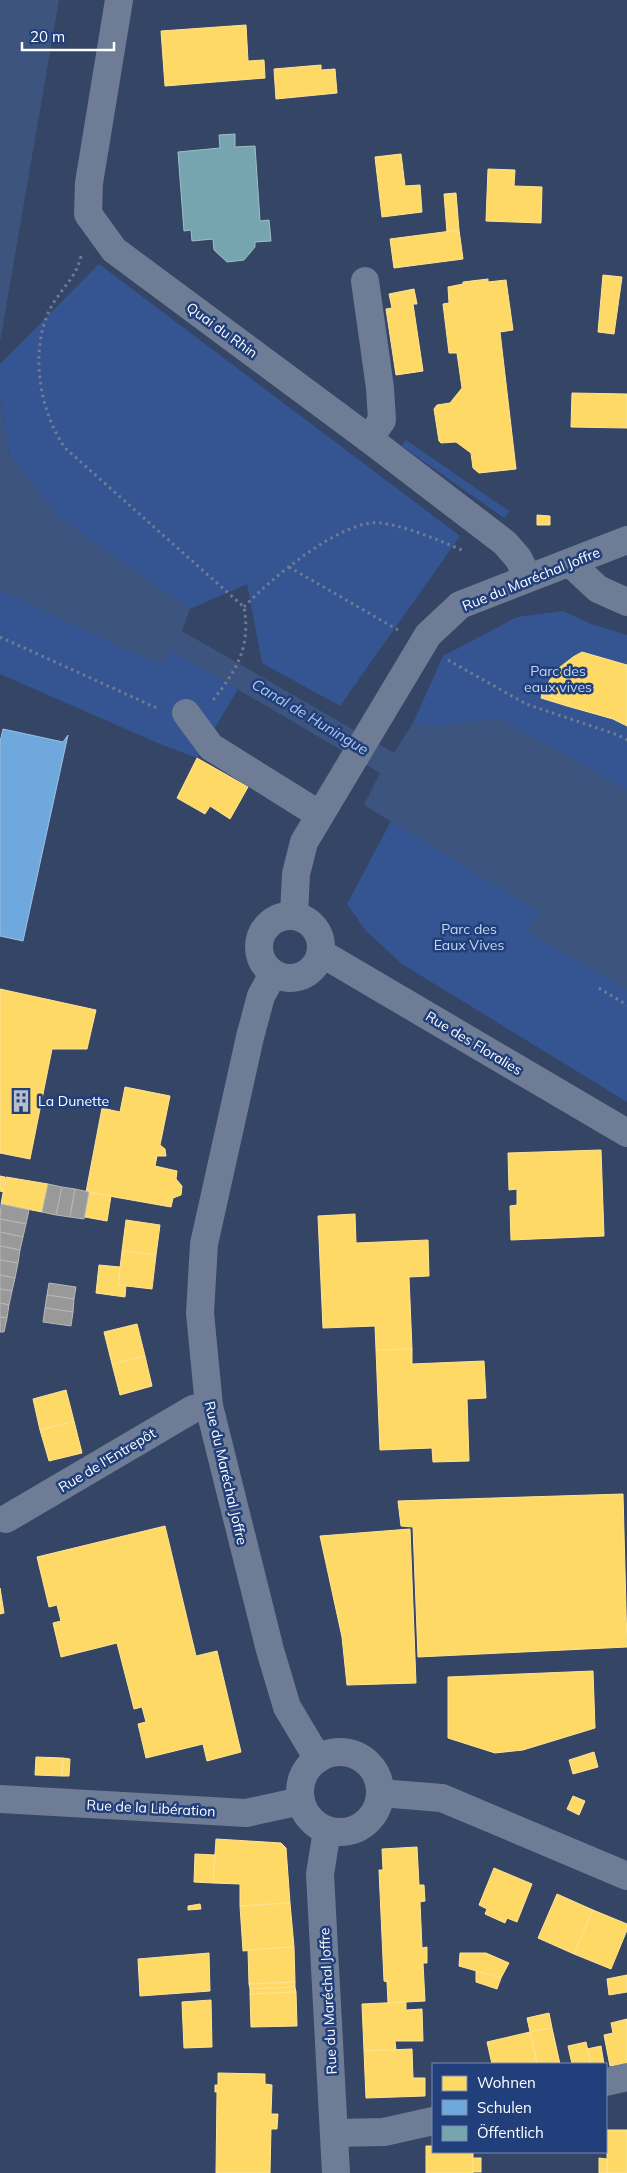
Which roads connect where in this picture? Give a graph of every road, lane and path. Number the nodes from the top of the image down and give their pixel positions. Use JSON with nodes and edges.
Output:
{"nodes":[{"id":1,"x":119,"y":0,"type":"edge"},
{"id":2,"x":82,"y":254,"type":"dead end"},
{"id":3,"x":365,"y":281,"type":"dead end"},
{"id":4,"x":369,"y":439,"type":"junction"},
{"id":5,"x":627,"y":540,"type":"edge"},
{"id":6,"x":505,"y":544,"type":"junction"},
{"id":7,"x":570,"y":563,"type":"junction"},
{"id":8,"x":289,"y":567,"type":"junction"},
{"id":9,"x":528,"y":577,"type":"junction"},
{"id":10,"x":627,"y":602,"type":"edge"},
{"id":11,"x":244,"y":607,"type":"junction"},
{"id":12,"x":403,"y":633,"type":"dead end"},
{"id":13,"x":0,"y":637,"type":"edge"},
{"id":14,"x":443,"y":656,"type":"dead end"},
{"id":15,"x":186,"y":713,"type":"junction"},
{"id":16,"x":627,"y":740,"type":"edge"},
{"id":17,"x":320,"y":815,"type":"junction"},
{"id":18,"x":294,"y":915,"type":"junction"},
{"id":19,"x":321,"y":953,"type":"junction"},
{"id":20,"x":273,"y":974,"type":"junction"},
{"id":21,"x":599,"y":988,"type":"dead end"},
{"id":22,"x":627,"y":1005,"type":"edge"},
{"id":23,"x":627,"y":1133,"type":"edge"},
{"id":24,"x":209,"y":1406,"type":"junction"},
{"id":25,"x":6,"y":1520,"type":"dead end"},
{"id":26,"x":318,"y":1759,"type":"junction"},
{"id":27,"x":380,"y":1792,"type":"junction"},
{"id":28,"x":0,"y":1799,"type":"edge"},
{"id":29,"x":301,"y":1801,"type":"junction"},
{"id":30,"x":327,"y":1830,"type":"junction"},
{"id":31,"x":627,"y":1876,"type":"edge"},
{"id":32,"x":627,"y":2078,"type":"edge"},
{"id":33,"x":607,"y":2082,"type":"edge"},
{"id":34,"x":432,"y":2121,"type":"edge"},
{"id":35,"x":335,"y":2133,"type":"junction"},
{"id":36,"x":336,"y":2173,"type":"edge"}],
"edges":[{"from":1,"to":4,"type":"street","name":"Quai du Rhin"},
{"from":2,"to":11,"type":"path"},
{"from":3,"to":4,"type":"street"},
{"from":4,"to":6,"type":"street","name":"Quai du Rhin"},
{"from":5,"to":7,"type":"street","name":"Rue du Maréchal Joffre"},
{"from":6,"to":8,"type":"path"},
{"from":6,"to":9,"type":"street","name":"Quai du Rhin"},
{"from":7,"to":9,"type":"street","name":"Rue du Maréchal Joffre"},
{"from":7,"to":10,"type":"street"},
{"from":8,"to":11,"type":"path"},
{"from":8,"to":12,"type":"path"},
{"from":9,"to":17,"type":"street","name":"Rue du Maréchal Joffre"},
{"from":11,"to":15,"type":"path"},
{"from":13,"to":15,"type":"path"},
{"from":14,"to":16,"type":"path"},
{"from":15,"to":17,"type":"street"},
{"from":17,"to":18,"type":"street","name":"Rue du Maréchal Joffre"},
{"from":18,"to":19,"type":"street"},
{"from":18,"to":20,"type":"street"},
{"from":19,"to":20,"type":"street"},
{"from":19,"to":23,"type":"street","name":"Rue des Floralies"},
{"from":20,"to":24,"type":"street","name":"Rue du Maréchal Joffre"},
{"from":21,"to":22,"type":"path"},
{"from":24,"to":25,"type":"street","name":"Rue de l'Entrepôt"},
{"from":24,"to":26,"type":"street","name":"Rue du Maréchal Joffre"},
{"from":26,"to":27,"type":"street"},
{"from":26,"to":29,"type":"street"},
{"from":27,"to":30,"type":"street"},
{"from":27,"to":31,"type":"street"},
{"from":28,"to":29,"type":"street","name":"Rue de la Libération"},
{"from":29,"to":30,"type":"street"},
{"from":30,"to":35,"type":"street","name":"Rue du Maréchal Joffre"},
{"from":32,"to":33,"type":"street"},
{"from":34,"to":35,"type":"street"},
{"from":35,"to":36,"type":"street","name":"Rue du Maréchal Joffre"}]}
